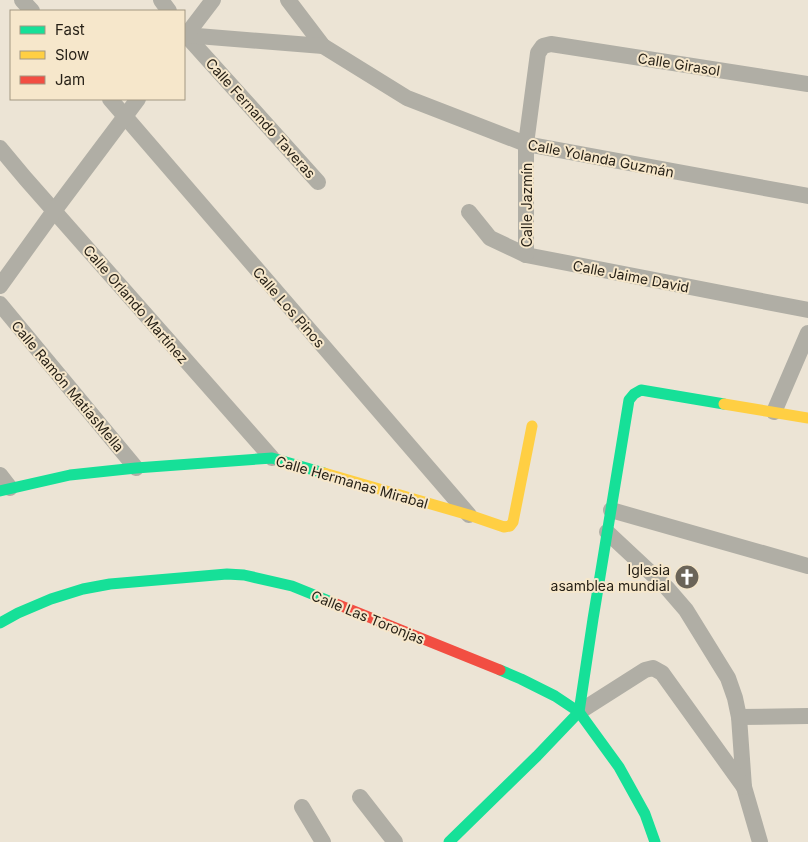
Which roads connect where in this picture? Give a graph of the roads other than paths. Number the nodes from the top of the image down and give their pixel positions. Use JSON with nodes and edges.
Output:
{"nodes":[{"id":1,"x":22,"y":0,"type":"edge"},
{"id":2,"x":213,"y":0,"type":"edge"},
{"id":3,"x":288,"y":0,"type":"edge"},
{"id":4,"x":31,"y":10,"type":"edge"},
{"id":5,"x":185,"y":34,"type":"edge"},
{"id":6,"x":185,"y":35,"type":"edge"},
{"id":7,"x":185,"y":36,"type":"edge"},
{"id":8,"x":551,"y":44,"type":"joint"},
{"id":9,"x":323,"y":46,"type":"junction"},
{"id":10,"x":808,"y":84,"type":"edge"},
{"id":11,"x":111,"y":100,"type":"edge"},
{"id":12,"x":137,"y":100,"type":"edge"},
{"id":13,"x":125,"y":116,"type":"junction"},
{"id":14,"x":526,"y":144,"type":"junction"},
{"id":15,"x":0,"y":148,"type":"edge"},
{"id":16,"x":318,"y":182,"type":"dead end"},
{"id":17,"x":808,"y":196,"type":"edge"},
{"id":18,"x":54,"y":211,"type":"junction"},
{"id":19,"x":469,"y":212,"type":"dead end"},
{"id":20,"x":526,"y":255,"type":"junction"},
{"id":21,"x":0,"y":286,"type":"edge"},
{"id":22,"x":0,"y":304,"type":"edge"},
{"id":23,"x":808,"y":310,"type":"edge"},
{"id":24,"x":808,"y":333,"type":"edge"},
{"id":25,"x":774,"y":412,"type":"junction"},
{"id":26,"x":808,"y":418,"type":"edge"},
{"id":27,"x":532,"y":426,"type":"dead end"},
{"id":28,"x":272,"y":458,"type":"junction"},
{"id":29,"x":136,"y":468,"type":"junction"},
{"id":30,"x":3,"y":485,"type":"edge"},
{"id":31,"x":611,"y":510,"type":"junction"},
{"id":32,"x":469,"y":515,"type":"junction"},
{"id":33,"x":607,"y":532,"type":"junction"},
{"id":34,"x":808,"y":566,"type":"edge"},
{"id":35,"x":0,"y":623,"type":"edge"},
{"id":36,"x":579,"y":712,"type":"junction"},
{"id":37,"x":808,"y":716,"type":"edge"},
{"id":38,"x":739,"y":717,"type":"junction"},
{"id":39,"x":744,"y":787,"type":"junction"},
{"id":40,"x":360,"y":796,"type":"dead end"},
{"id":41,"x":302,"y":807,"type":"dead end"},
{"id":42,"x":322,"y":842,"type":"edge"},
{"id":43,"x":395,"y":842,"type":"edge"},
{"id":44,"x":449,"y":842,"type":"edge"},
{"id":45,"x":655,"y":842,"type":"edge"},
{"id":46,"x":760,"y":842,"type":"edge"}],
"edges":[{"from":1,"to":4,"type":"street"},
{"from":2,"to":5,"type":"street"},
{"from":3,"to":9,"type":"street","name":"Calle Yolanda Guzmán"},
{"from":6,"to":9,"type":"street"},
{"from":7,"to":16,"type":"street","name":"Calle Fernando Taveras"},
{"from":8,"to":10,"type":"street","name":"Calle Girasol"},
{"from":8,"to":14,"type":"street","name":"Calle Jazmín"},
{"from":9,"to":14,"type":"street","name":"Calle Yolanda Guzmán"},
{"from":11,"to":13,"type":"street","name":"Calle Los Pinos"},
{"from":12,"to":13,"type":"street"},
{"from":13,"to":18,"type":"street"},
{"from":13,"to":32,"type":"street","name":"Calle Los Pinos"},
{"from":14,"to":17,"type":"street","name":"Calle Yolanda Guzmán"},
{"from":14,"to":20,"type":"street","name":"Calle Jazmín"},
{"from":15,"to":18,"type":"street","name":"Calle Orlando Martínez"},
{"from":18,"to":21,"type":"street"},
{"from":18,"to":28,"type":"street","name":"Calle Orlando Martínez"},
{"from":19,"to":20,"type":"street","name":"Calle Jaime David"},
{"from":20,"to":23,"type":"street","name":"Calle Jaime David"},
{"from":22,"to":29,"type":"street","name":"Calle Ramón MatíasMella"},
{"from":24,"to":25,"type":"street"},
{"from":25,"to":26,"type":"street"},
{"from":25,"to":31,"type":"street"},
{"from":27,"to":32,"type":"street","name":"Calle Hermanas Mirabal"},
{"from":28,"to":29,"type":"street","name":"Calle Hermanas Mirabal"},
{"from":28,"to":32,"type":"street","name":"Calle Hermanas Mirabal"},
{"from":29,"to":30,"type":"street","name":"Calle Hermanas Mirabal"},
{"from":31,"to":33,"type":"street"},
{"from":31,"to":34,"type":"street"},
{"from":33,"to":36,"type":"street"},
{"from":33,"to":38,"type":"street"},
{"from":35,"to":36,"type":"street","name":"Calle Las Toronjas"},
{"from":36,"to":39,"type":"street"},
{"from":36,"to":44,"type":"street"},
{"from":36,"to":45,"type":"street","name":"Calle Las Toronjas"},
{"from":37,"to":38,"type":"street"},
{"from":38,"to":39,"type":"street"},
{"from":39,"to":46,"type":"street"},
{"from":40,"to":43,"type":"street"},
{"from":41,"to":42,"type":"street"}]}
